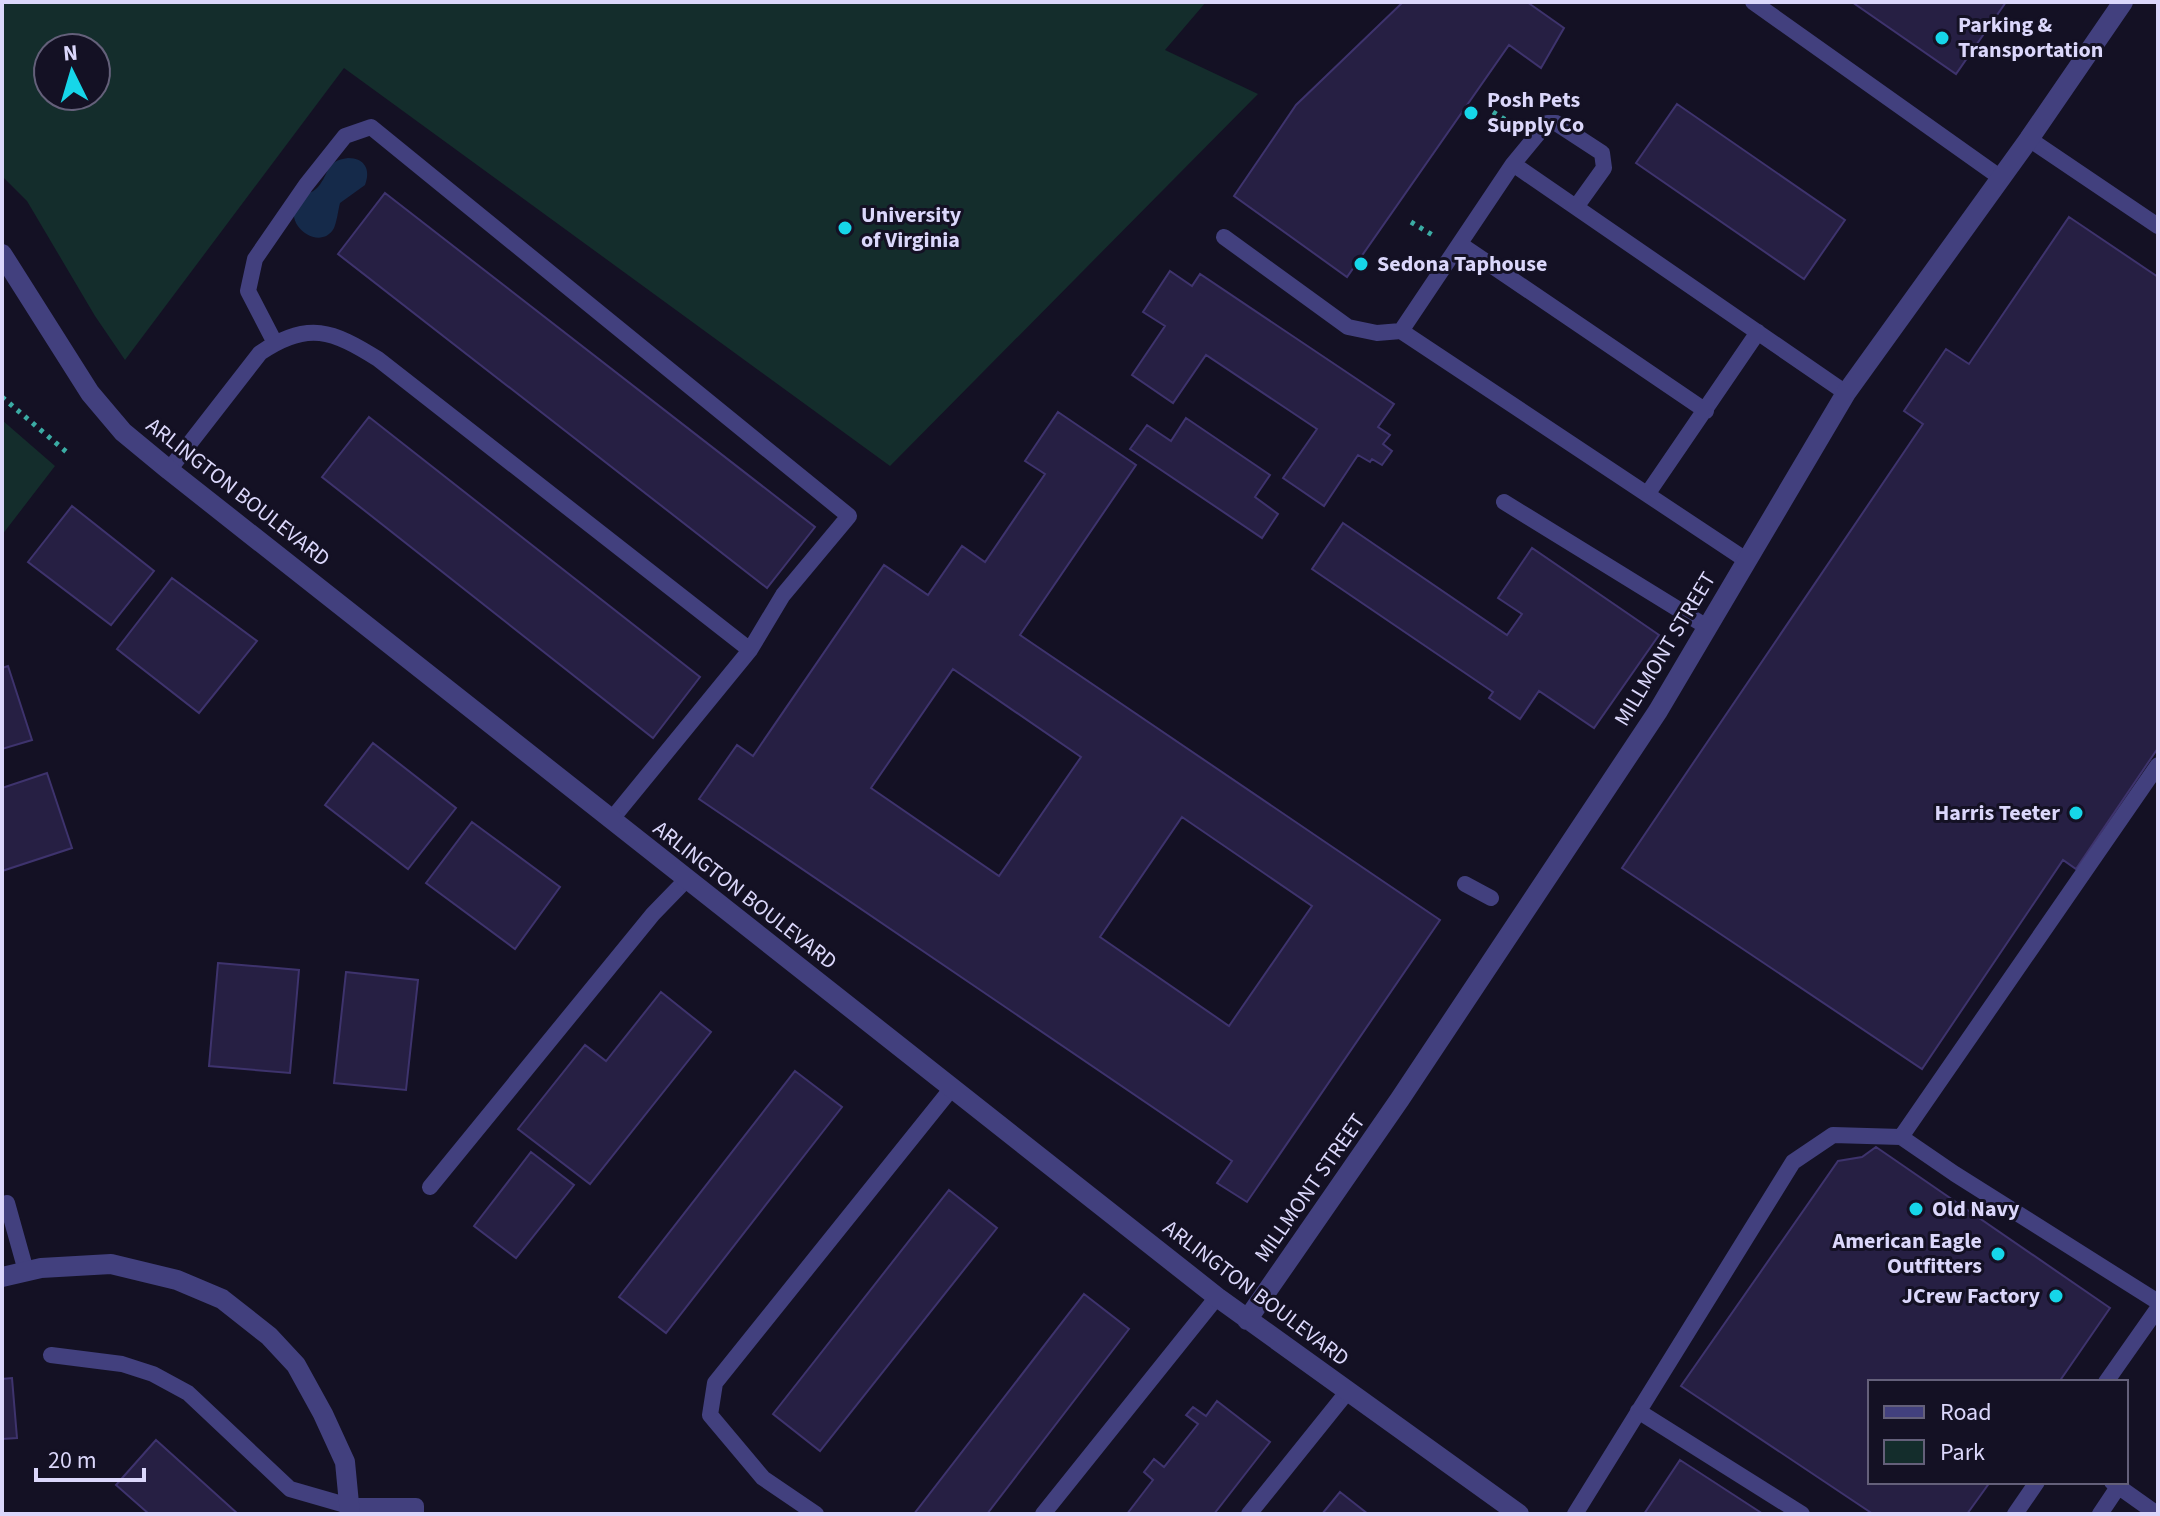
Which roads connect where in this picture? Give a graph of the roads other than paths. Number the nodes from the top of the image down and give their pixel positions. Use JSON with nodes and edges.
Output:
{"nodes":[{"id":1,"x":1753,"y":2,"type":"edge"},
{"id":2,"x":2123,"y":2,"type":"edge"},
{"id":3,"x":2029,"y":139,"type":"junction"},
{"id":4,"x":1513,"y":164,"type":"junction"},
{"id":5,"x":2001,"y":178,"type":"junction"},
{"id":6,"x":1576,"y":207,"type":"junction"},
{"id":7,"x":2158,"y":226,"type":"edge"},
{"id":8,"x":1224,"y":237,"type":"dead end"},
{"id":9,"x":1460,"y":244,"type":"junction"},
{"id":10,"x":2,"y":254,"type":"edge"},
{"id":11,"x":1401,"y":331,"type":"junction"},
{"id":12,"x":1758,"y":332,"type":"junction"},
{"id":13,"x":275,"y":343,"type":"junction"},
{"id":14,"x":1846,"y":393,"type":"junction"},
{"id":15,"x":1706,"y":411,"type":"junction"},
{"id":16,"x":169,"y":470,"type":"junction"},
{"id":17,"x":1648,"y":493,"type":"junction"},
{"id":18,"x":1504,"y":502,"type":"dead end"},
{"id":19,"x":1746,"y":560,"type":"junction"},
{"id":20,"x":1707,"y":627,"type":"junction"},
{"id":21,"x":750,"y":650,"type":"junction"},
{"id":22,"x":2158,"y":765,"type":"edge"},
{"id":23,"x":611,"y":820,"type":"junction"},
{"id":24,"x":687,"y":879,"type":"junction"},
{"id":25,"x":1465,"y":884,"type":"dead end"},
{"id":26,"x":1491,"y":898,"type":"dead end"},
{"id":27,"x":952,"y":1088,"type":"junction"},
{"id":28,"x":1901,"y":1137,"type":"junction"},
{"id":29,"x":430,"y":1187,"type":"dead end"},
{"id":30,"x":7,"y":1203,"type":"dead end"},
{"id":31,"x":26,"y":1271,"type":"junction"},
{"id":32,"x":2,"y":1277,"type":"edge"},
{"id":33,"x":1217,"y":1297,"type":"junction"},
{"id":34,"x":2158,"y":1305,"type":"edge"},
{"id":35,"x":1247,"y":1320,"type":"junction"},
{"id":36,"x":51,"y":1355,"type":"dead end"},
{"id":37,"x":2107,"y":1380,"type":"edge"},
{"id":38,"x":1348,"y":1391,"type":"junction"},
{"id":39,"x":1638,"y":1411,"type":"junction"},
{"id":40,"x":2036,"y":1484,"type":"edge"},
{"id":41,"x":2115,"y":1484,"type":"edge"},
{"id":42,"x":1497,"y":1508,"type":"edge"},
{"id":43,"x":349,"y":1510,"type":"edge"},
{"id":44,"x":416,"y":1514,"type":"edge"},
{"id":45,"x":816,"y":1514,"type":"edge"},
{"id":46,"x":1043,"y":1514,"type":"edge"},
{"id":47,"x":1249,"y":1514,"type":"edge"},
{"id":48,"x":1519,"y":1514,"type":"edge"},
{"id":49,"x":1575,"y":1514,"type":"edge"},
{"id":50,"x":1802,"y":1514,"type":"edge"},
{"id":51,"x":2015,"y":1514,"type":"edge"},
{"id":52,"x":2100,"y":1514,"type":"edge"},
{"id":53,"x":2157,"y":1514,"type":"edge"}],
"edges":[{"from":1,"to":5,"type":"lane"},
{"from":2,"to":3,"type":"street","name":"MILLMONT STREET"},
{"from":3,"to":5,"type":"street","name":"MILLMONT STREET"},
{"from":3,"to":7,"type":"lane"},
{"from":4,"to":6,"type":"lane"},
{"from":4,"to":6,"type":"lane"},
{"from":4,"to":9,"type":"lane"},
{"from":5,"to":14,"type":"street","name":"MILLMONT STREET"},
{"from":6,"to":12,"type":"lane"},
{"from":8,"to":11,"type":"lane"},
{"from":9,"to":11,"type":"lane"},
{"from":9,"to":15,"type":"lane"},
{"from":10,"to":16,"type":"street","name":"ARLINGTON BOULEVARD"},
{"from":11,"to":17,"type":"lane"},
{"from":12,"to":14,"type":"lane"},
{"from":12,"to":15,"type":"lane"},
{"from":13,"to":16,"type":"lane"},
{"from":13,"to":21,"type":"lane"},
{"from":13,"to":21,"type":"lane"},
{"from":14,"to":19,"type":"street","name":"MILLMONT STREET"},
{"from":15,"to":17,"type":"lane"},
{"from":16,"to":23,"type":"street","name":"ARLINGTON BOULEVARD"},
{"from":17,"to":19,"type":"lane"},
{"from":18,"to":20,"type":"lane"},
{"from":19,"to":20,"type":"street","name":"MILLMONT STREET"},
{"from":20,"to":35,"type":"street","name":"MILLMONT STREET"},
{"from":21,"to":23,"type":"lane"},
{"from":22,"to":28,"type":"lane"},
{"from":23,"to":24,"type":"street","name":"ARLINGTON BOULEVARD"},
{"from":24,"to":27,"type":"street","name":"ARLINGTON BOULEVARD"},
{"from":24,"to":29,"type":"lane"},
{"from":25,"to":26,"type":"lane"},
{"from":27,"to":33,"type":"street","name":"ARLINGTON BOULEVARD"},
{"from":27,"to":45,"type":"lane"},
{"from":28,"to":34,"type":"lane"},
{"from":28,"to":39,"type":"lane"},
{"from":30,"to":31,"type":"lane"},
{"from":31,"to":32,"type":"street"},
{"from":31,"to":43,"type":"street"},
{"from":33,"to":35,"type":"street","name":"ARLINGTON BOULEVARD"},
{"from":33,"to":46,"type":"lane"},
{"from":34,"to":37,"type":"lane"},
{"from":35,"to":38,"type":"street","name":"ARLINGTON BOULEVARD"},
{"from":36,"to":43,"type":"lane"},
{"from":38,"to":42,"type":"street","name":"ARLINGTON BOULEVARD"},
{"from":38,"to":47,"type":"lane"},
{"from":39,"to":49,"type":"lane"},
{"from":39,"to":50,"type":"lane"},
{"from":40,"to":51,"type":"lane"},
{"from":41,"to":52,"type":"lane"},
{"from":41,"to":53,"type":"lane"},
{"from":42,"to":48,"type":"street","name":"ARLINGTON BOULEVARD"},
{"from":43,"to":44,"type":"lane"}]}
